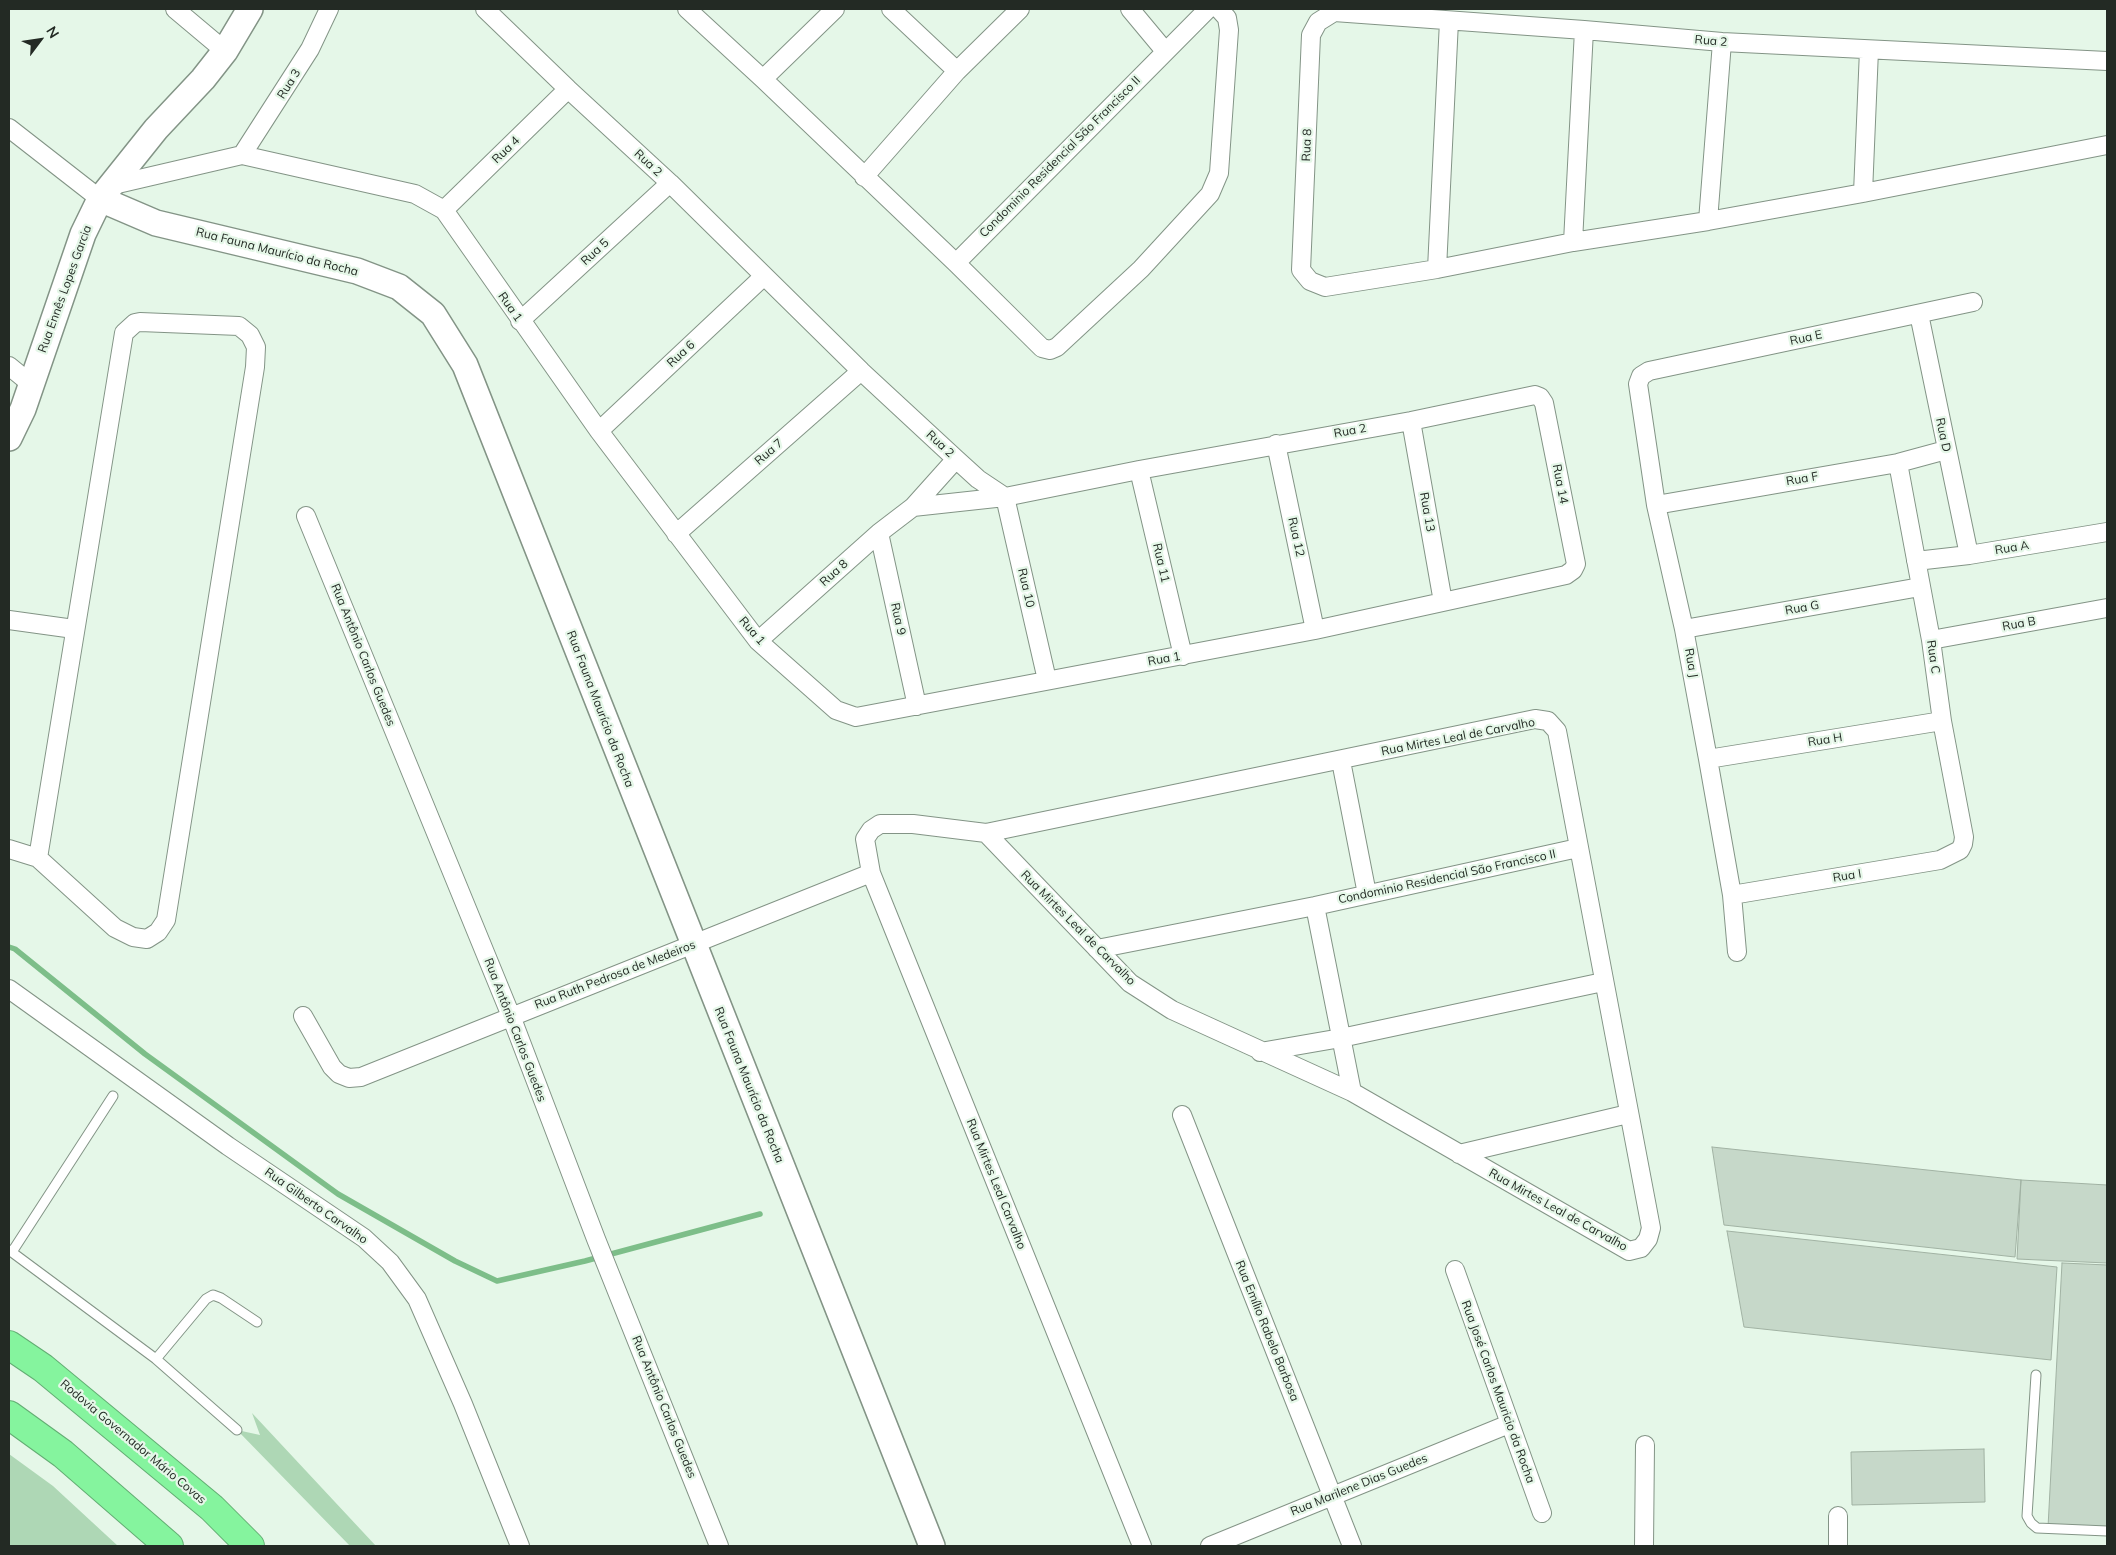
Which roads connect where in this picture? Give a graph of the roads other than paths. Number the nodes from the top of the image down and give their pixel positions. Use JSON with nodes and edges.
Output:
{"nodes":[{"id":1,"x":175,"y":9,"type":"edge"},
{"id":2,"x":250,"y":9,"type":"edge"},
{"id":3,"x":329,"y":9,"type":"edge"},
{"id":4,"x":485,"y":9,"type":"edge"},
{"id":5,"x":686,"y":9,"type":"edge"},
{"id":6,"x":835,"y":9,"type":"edge"},
{"id":7,"x":891,"y":9,"type":"edge"},
{"id":8,"x":1020,"y":9,"type":"edge"},
{"id":9,"x":1130,"y":9,"type":"edge"},
{"id":10,"x":1208,"y":9,"type":"edge"},
{"id":11,"x":1219,"y":9,"type":"edge"},
{"id":12,"x":1449,"y":21,"type":"junction"},
{"id":13,"x":1318,"y":22,"type":"joint"},
{"id":14,"x":1584,"y":30,"type":"junction"},
{"id":15,"x":1722,"y":42,"type":"junction"},
{"id":16,"x":1868,"y":50,"type":"junction"},
{"id":17,"x":225,"y":51,"type":"junction"},
{"id":18,"x":1164,"y":51,"type":"junction"},
{"id":19,"x":2107,"y":62,"type":"edge"},
{"id":20,"x":957,"y":71,"type":"junction"},
{"id":21,"x":763,"y":79,"type":"junction"},
{"id":22,"x":568,"y":89,"type":"junction"},
{"id":23,"x":9,"y":128,"type":"edge"},
{"id":24,"x":2107,"y":145,"type":"edge"},
{"id":25,"x":242,"y":155,"type":"junction"},
{"id":26,"x":864,"y":177,"type":"junction"},
{"id":27,"x":670,"y":183,"type":"junction"},
{"id":28,"x":104,"y":193,"type":"junction"},
{"id":29,"x":1863,"y":193,"type":"junction"},
{"id":30,"x":444,"y":210,"type":"junction"},
{"id":31,"x":1708,"y":221,"type":"junction"},
{"id":32,"x":1573,"y":242,"type":"junction"},
{"id":33,"x":956,"y":263,"type":"junction"},
{"id":34,"x":1437,"y":269,"type":"junction"},
{"id":35,"x":763,"y":277,"type":"junction"},
{"id":36,"x":1973,"y":302,"type":"dead end"},
{"id":37,"x":1919,"y":314,"type":"junction"},
{"id":38,"x":520,"y":321,"type":"junction"},
{"id":39,"x":9,"y":366,"type":"edge"},
{"id":40,"x":861,"y":371,"type":"junction"},
{"id":41,"x":1641,"y":376,"type":"joint"},
{"id":42,"x":31,"y":384,"type":"junction"},
{"id":43,"x":1540,"y":397,"type":"joint"},
{"id":44,"x":1410,"y":421,"type":"junction"},
{"id":45,"x":599,"y":431,"type":"junction"},
{"id":46,"x":9,"y":438,"type":"edge"},
{"id":47,"x":1276,"y":444,"type":"junction"},
{"id":48,"x":1946,"y":450,"type":"junction"},
{"id":49,"x":956,"y":459,"type":"junction"},
{"id":50,"x":1898,"y":463,"type":"junction"},
{"id":51,"x":1139,"y":470,"type":"junction"},
{"id":52,"x":1005,"y":497,"type":"junction"},
{"id":53,"x":1656,"y":505,"type":"junction"},
{"id":54,"x":913,"y":508,"type":"junction"},
{"id":55,"x":306,"y":516,"type":"dead end"},
{"id":56,"x":2107,"y":532,"type":"edge"},
{"id":57,"x":879,"y":533,"type":"junction"},
{"id":58,"x":676,"y":534,"type":"junction"},
{"id":59,"x":1969,"y":555,"type":"junction"},
{"id":60,"x":1916,"y":561,"type":"junction"},
{"id":61,"x":1573,"y":570,"type":"joint"},
{"id":62,"x":1920,"y":587,"type":"junction"},
{"id":63,"x":1443,"y":602,"type":"junction"},
{"id":64,"x":2107,"y":608,"type":"edge"},
{"id":65,"x":9,"y":620,"type":"edge"},
{"id":66,"x":74,"y":629,"type":"junction"},
{"id":67,"x":1684,"y":629,"type":"junction"},
{"id":68,"x":1315,"y":630,"type":"junction"},
{"id":69,"x":1931,"y":640,"type":"junction"},
{"id":70,"x":758,"y":641,"type":"junction"},
{"id":71,"x":1182,"y":656,"type":"junction"},
{"id":72,"x":1047,"y":680,"type":"junction"},
{"id":73,"x":917,"y":706,"type":"junction"},
{"id":74,"x":1942,"y":721,"type":"junction"},
{"id":75,"x":1708,"y":759,"type":"junction"},
{"id":76,"x":1341,"y":761,"type":"junction"},
{"id":77,"x":880,"y":824,"type":"joint"},
{"id":78,"x":986,"y":833,"type":"junction"},
{"id":79,"x":1578,"y":848,"type":"junction"},
{"id":80,"x":9,"y":849,"type":"edge"},
{"id":81,"x":1960,"y":850,"type":"joint"},
{"id":82,"x":38,"y":858,"type":"junction"},
{"id":83,"x":871,"y":872,"type":"junction"},
{"id":84,"x":1367,"y":894,"type":"junction"},
{"id":85,"x":1732,"y":894,"type":"junction"},
{"id":86,"x":1315,"y":906,"type":"junction"},
{"id":87,"x":693,"y":945,"type":"junction"},
{"id":88,"x":1097,"y":950,"type":"junction"},
{"id":89,"x":1737,"y":952,"type":"dead end"},
{"id":90,"x":1603,"y":982,"type":"junction"},
{"id":91,"x":9,"y":989,"type":"edge"},
{"id":92,"x":303,"y":1016,"type":"dead end"},
{"id":93,"x":511,"y":1016,"type":"junction"},
{"id":94,"x":1341,"y":1038,"type":"junction"},
{"id":95,"x":1260,"y":1052,"type":"junction"},
{"id":96,"x":1352,"y":1092,"type":"junction"},
{"id":97,"x":113,"y":1096,"type":"dead end"},
{"id":98,"x":1628,"y":1114,"type":"junction"},
{"id":99,"x":1182,"y":1116,"type":"dead end"},
{"id":100,"x":1459,"y":1154,"type":"junction"},
{"id":101,"x":10,"y":1251,"type":"edge"},
{"id":102,"x":1455,"y":1270,"type":"dead end"},
{"id":103,"x":257,"y":1322,"type":"dead end"},
{"id":104,"x":9,"y":1344,"type":"edge"},
{"id":105,"x":156,"y":1359,"type":"junction"},
{"id":106,"x":2036,"y":1375,"type":"dead end"},
{"id":107,"x":9,"y":1415,"type":"edge"},
{"id":108,"x":1509,"y":1424,"type":"junction"},
{"id":109,"x":237,"y":1430,"type":"dead end"},
{"id":110,"x":1645,"y":1445,"type":"dead end"},
{"id":111,"x":1333,"y":1496,"type":"junction"},
{"id":112,"x":1542,"y":1513,"type":"dead end"},
{"id":113,"x":1838,"y":1516,"type":"dead end"},
{"id":114,"x":2107,"y":1531,"type":"edge"},
{"id":115,"x":169,"y":1546,"type":"edge"},
{"id":116,"x":250,"y":1546,"type":"edge"},
{"id":117,"x":520,"y":1546,"type":"edge"},
{"id":118,"x":719,"y":1546,"type":"edge"},
{"id":119,"x":932,"y":1546,"type":"edge"},
{"id":120,"x":1142,"y":1546,"type":"edge"},
{"id":121,"x":1210,"y":1546,"type":"edge"},
{"id":122,"x":1352,"y":1546,"type":"edge"},
{"id":123,"x":1644,"y":1546,"type":"edge"},
{"id":124,"x":1838,"y":1546,"type":"edge"}],
"edges":[{"from":1,"to":17,"type":"street"},
{"from":2,"to":17,"type":"street","name":"Rua Ennês Lopes Garcia"},
{"from":3,"to":25,"type":"street","name":"Rua 3"},
{"from":4,"to":22,"type":"street","name":"Rua 2"},
{"from":5,"to":21,"type":"street"},
{"from":6,"to":21,"type":"street"},
{"from":7,"to":20,"type":"street"},
{"from":8,"to":20,"type":"street"},
{"from":9,"to":18,"type":"street"},
{"from":10,"to":18,"type":"street","name":"Condominio Residencial São Francisco II"},
{"from":11,"to":33,"type":"street"},
{"from":12,"to":13,"type":"street","name":"Rua 2"},
{"from":12,"to":14,"type":"street","name":"Rua 2"},
{"from":12,"to":34,"type":"street"},
{"from":13,"to":34,"type":"street","name":"Rua 8"},
{"from":14,"to":15,"type":"street","name":"Rua 2"},
{"from":14,"to":32,"type":"street"},
{"from":15,"to":16,"type":"street","name":"Rua 2"},
{"from":15,"to":31,"type":"street"},
{"from":16,"to":19,"type":"street","name":"Rua 2"},
{"from":16,"to":29,"type":"street"},
{"from":17,"to":28,"type":"street","name":"Rua Ennês Lopes Garcia"},
{"from":18,"to":33,"type":"street","name":"Condominio Residencial São Francisco II"},
{"from":20,"to":26,"type":"street"},
{"from":21,"to":26,"type":"street"},
{"from":22,"to":27,"type":"street","name":"Rua 2"},
{"from":22,"to":30,"type":"street","name":"Rua 4"},
{"from":23,"to":28,"type":"street","name":"Rua Fauna Maurício da Rocha"},
{"from":24,"to":29,"type":"street"},
{"from":25,"to":28,"type":"street","name":"Rua 1"},
{"from":25,"to":30,"type":"street","name":"Rua 1"},
{"from":26,"to":33,"type":"street"},
{"from":27,"to":35,"type":"street","name":"Rua 2"},
{"from":27,"to":38,"type":"street","name":"Rua 5"},
{"from":28,"to":42,"type":"street","name":"Rua Ennês Lopes Garcia"},
{"from":28,"to":87,"type":"street","name":"Rua Fauna Maurício da Rocha"},
{"from":29,"to":31,"type":"street"},
{"from":30,"to":38,"type":"street","name":"Rua 1"},
{"from":31,"to":32,"type":"street"},
{"from":32,"to":34,"type":"street"},
{"from":35,"to":40,"type":"street","name":"Rua 2"},
{"from":35,"to":45,"type":"street","name":"Rua 6"},
{"from":36,"to":37,"type":"street","name":"Rua E"},
{"from":37,"to":41,"type":"street","name":"Rua E"},
{"from":37,"to":48,"type":"street","name":"Rua D"},
{"from":38,"to":45,"type":"street","name":"Rua 1"},
{"from":39,"to":42,"type":"street"},
{"from":40,"to":49,"type":"street","name":"Rua 2"},
{"from":40,"to":58,"type":"street","name":"Rua 7"},
{"from":41,"to":53,"type":"street","name":"Rua J"},
{"from":42,"to":46,"type":"street","name":"Rua Ennês Lopes Garcia"},
{"from":43,"to":44,"type":"street","name":"Rua 2"},
{"from":43,"to":61,"type":"street","name":"Rua 14"},
{"from":44,"to":47,"type":"street","name":"Rua 2"},
{"from":44,"to":63,"type":"street","name":"Rua 13"},
{"from":45,"to":58,"type":"street","name":"Rua 1"},
{"from":47,"to":51,"type":"street","name":"Rua 2"},
{"from":47,"to":68,"type":"street","name":"Rua 12"},
{"from":48,"to":50,"type":"street","name":"Rua F"},
{"from":48,"to":59,"type":"street","name":"Rua D"},
{"from":49,"to":52,"type":"street","name":"Rua 2"},
{"from":49,"to":54,"type":"street","name":"Rua 8"},
{"from":50,"to":53,"type":"street","name":"Rua F"},
{"from":50,"to":60,"type":"street","name":"Rua C"},
{"from":51,"to":52,"type":"street","name":"Rua 2"},
{"from":51,"to":71,"type":"street","name":"Rua 11"},
{"from":52,"to":54,"type":"street","name":"Rua 8"},
{"from":52,"to":72,"type":"street","name":"Rua 10"},
{"from":53,"to":67,"type":"street","name":"Rua J"},
{"from":54,"to":57,"type":"street","name":"Rua 8"},
{"from":55,"to":93,"type":"street","name":"Rua Antônio Carlos Guedes"},
{"from":56,"to":59,"type":"street","name":"Rua A"},
{"from":57,"to":70,"type":"street","name":"Rua 8"},
{"from":57,"to":73,"type":"street","name":"Rua 9"},
{"from":58,"to":70,"type":"street","name":"Rua 1"},
{"from":59,"to":60,"type":"street","name":"Rua A"},
{"from":60,"to":62,"type":"street","name":"Rua C"},
{"from":61,"to":63,"type":"street","name":"Rua 1"},
{"from":62,"to":67,"type":"street","name":"Rua G"},
{"from":62,"to":69,"type":"street","name":"Rua C"},
{"from":63,"to":68,"type":"street","name":"Rua 1"},
{"from":64,"to":69,"type":"street","name":"Rua B"},
{"from":65,"to":66,"type":"street"},
{"from":66,"to":82,"type":"street"},
{"from":66,"to":82,"type":"street"},
{"from":67,"to":75,"type":"street","name":"Rua J"},
{"from":68,"to":71,"type":"street","name":"Rua 1"},
{"from":69,"to":74,"type":"street","name":"Rua C"},
{"from":70,"to":73,"type":"street","name":"Rua 1"},
{"from":71,"to":72,"type":"street","name":"Rua 1"},
{"from":72,"to":73,"type":"street","name":"Rua 1"},
{"from":74,"to":75,"type":"street","name":"Rua H"},
{"from":74,"to":81,"type":"street","name":"Rua C"},
{"from":75,"to":85,"type":"street","name":"Rua J"},
{"from":76,"to":78,"type":"street","name":"Rua Mirtes Leal de Carvalho"},
{"from":76,"to":79,"type":"street","name":"Rua Mirtes Leal de Carvalho"},
{"from":76,"to":84,"type":"street"},
{"from":77,"to":78,"type":"street","name":"Rua Mirtes Leal de Carvalho"},
{"from":77,"to":83,"type":"street","name":"Rua Mirtes Leal Carvalho"},
{"from":78,"to":88,"type":"street","name":"Rua Mirtes Leal de Carvalho"},
{"from":79,"to":84,"type":"street","name":"Condominio Residencial São Francisco II"},
{"from":79,"to":90,"type":"street","name":"Rua Mirtes Leal de Carvalho"},
{"from":80,"to":82,"type":"street"},
{"from":81,"to":85,"type":"street","name":"Rua I"},
{"from":83,"to":87,"type":"street","name":"Rua Ruth Pedrosa de Medeiros"},
{"from":83,"to":120,"type":"street","name":"Rua Mirtes Leal Carvalho"},
{"from":84,"to":86,"type":"street","name":"Condominio Residencial São Francisco II"},
{"from":85,"to":89,"type":"street","name":"Rua J"},
{"from":86,"to":88,"type":"street","name":"Condominio Residencial São Francisco II"},
{"from":86,"to":94,"type":"street"},
{"from":87,"to":93,"type":"street","name":"Rua Ruth Pedrosa de Medeiros"},
{"from":87,"to":119,"type":"street","name":"Rua Fauna Maurício da Rocha"},
{"from":88,"to":95,"type":"street","name":"Rua Mirtes Leal de Carvalho"},
{"from":90,"to":94,"type":"street"},
{"from":90,"to":98,"type":"street","name":"Rua Mirtes Leal de Carvalho"},
{"from":91,"to":117,"type":"street","name":"Rua Gilberto Carvalho"},
{"from":92,"to":93,"type":"street","name":"Rua Ruth Pedrosa de Medeiros"},
{"from":93,"to":118,"type":"street","name":"Rua Antônio Carlos Guedes"},
{"from":94,"to":95,"type":"street"},
{"from":94,"to":96,"type":"street"},
{"from":95,"to":96,"type":"street","name":"Rua Mirtes Leal de Carvalho"},
{"from":96,"to":100,"type":"street","name":"Rua Mirtes Leal de Carvalho"},
{"from":97,"to":101,"type":"lane"},
{"from":98,"to":100,"type":"street"},
{"from":98,"to":100,"type":"street","name":"Rua Mirtes Leal de Carvalho"},
{"from":99,"to":111,"type":"street","name":"Rua Emílio Rabelo Barbosa"},
{"from":101,"to":105,"type":"lane"},
{"from":102,"to":108,"type":"street","name":"Rua José Carlos Mauricio da Rocha"},
{"from":103,"to":105,"type":"lane"},
{"from":104,"to":116,"type":"highway","name":"Rodovia Governador Mário Covas"},
{"from":105,"to":109,"type":"lane"},
{"from":106,"to":114,"type":"lane"},
{"from":107,"to":115,"type":"highway"},
{"from":108,"to":111,"type":"street","name":"Rua Marilene Dias Guedes"},
{"from":108,"to":112,"type":"street","name":"Rua José Carlos Mauricio da Rocha"},
{"from":110,"to":123,"type":"street"},
{"from":111,"to":121,"type":"street","name":"Rua Marilene Dias Guedes"},
{"from":111,"to":122,"type":"street","name":"Rua Emílio Rabelo Barbosa"},
{"from":113,"to":124,"type":"street"}]}
